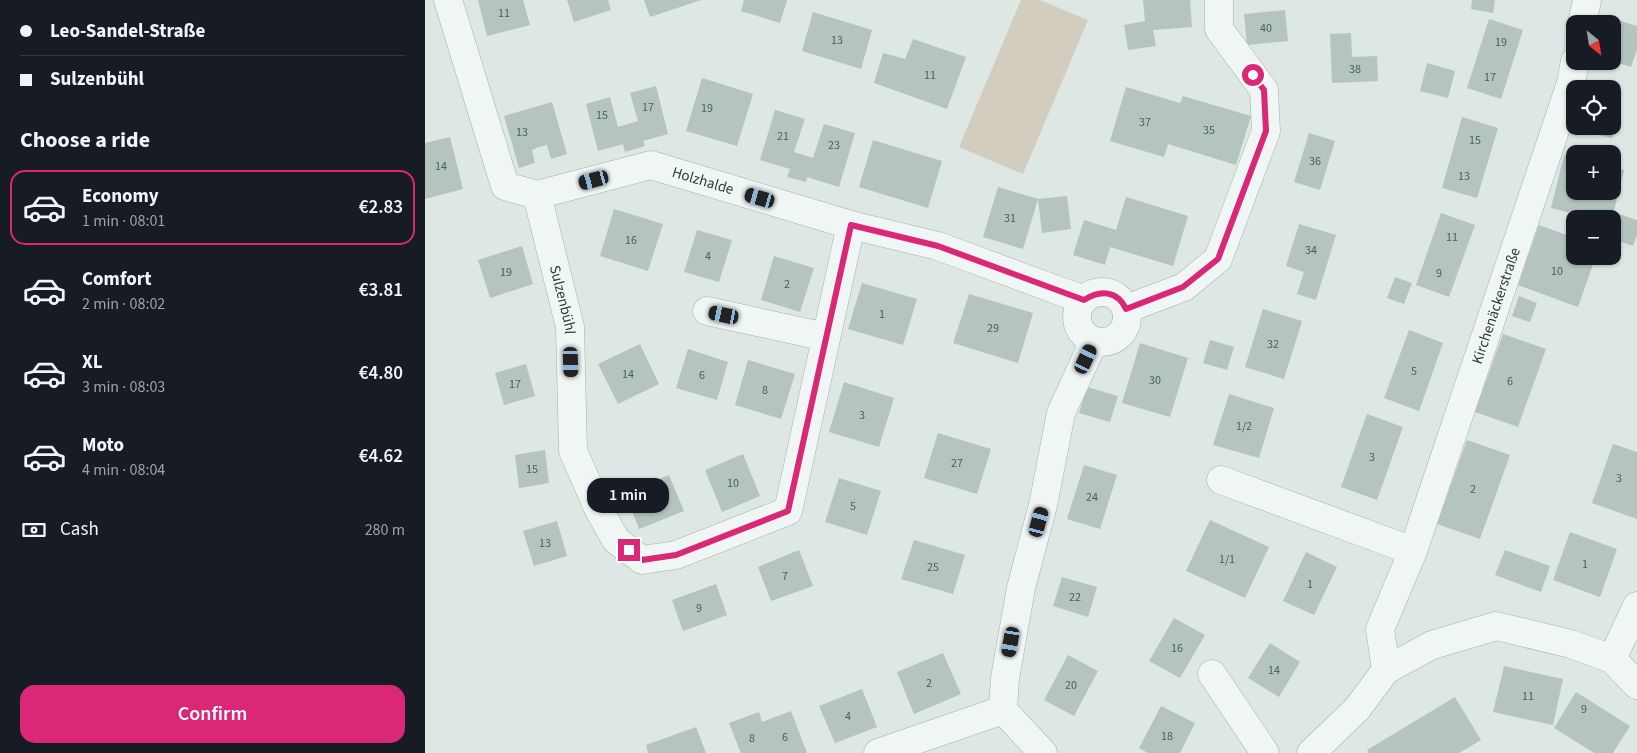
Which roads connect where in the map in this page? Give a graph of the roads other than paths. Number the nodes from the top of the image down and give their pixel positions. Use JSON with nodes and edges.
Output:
{"nodes":[{"id":1,"x":448,"y":0,"type":"edge"},
{"id":2,"x":1219,"y":0,"type":"edge"},
{"id":3,"x":1587,"y":0,"type":"edge"},
{"id":4,"x":1584,"y":15,"type":"edge"},
{"id":5,"x":1573,"y":70,"type":"edge"},
{"id":6,"x":537,"y":195,"type":"junction"},
{"id":7,"x":851,"y":225,"type":"junction"},
{"id":8,"x":1084,"y":300,"type":"junction"},
{"id":9,"x":1126,"y":309,"type":"junction"},
{"id":10,"x":707,"y":311,"type":"dead end"},
{"id":11,"x":826,"y":337,"type":"junction"},
{"id":12,"x":1095,"y":341,"type":"junction"},
{"id":13,"x":1221,"y":480,"type":"dead end"},
{"id":14,"x":1413,"y":550,"type":"junction"},
{"id":15,"x":1637,"y":606,"type":"edge"},
{"id":16,"x":1612,"y":659,"type":"junction"},
{"id":17,"x":1386,"y":670,"type":"junction"},
{"id":18,"x":1212,"y":674,"type":"dead end"},
{"id":19,"x":1637,"y":685,"type":"edge"},
{"id":20,"x":1003,"y":710,"type":"junction"},
{"id":21,"x":878,"y":753,"type":"edge"},
{"id":22,"x":1043,"y":753,"type":"edge"},
{"id":23,"x":1265,"y":753,"type":"edge"},
{"id":24,"x":1311,"y":753,"type":"edge"}],
"edges":[{"from":1,"to":6,"type":"street"},
{"from":2,"to":9,"type":"street"},
{"from":3,"to":4,"type":"street"},
{"from":5,"to":14,"type":"street","name":"Kirchenäckerstraße"},
{"from":6,"to":7,"type":"street","name":"Holzhalde"},
{"from":6,"to":11,"type":"street","name":"Sulzenbühl"},
{"from":7,"to":8,"type":"street","name":"Holzhalde"},
{"from":7,"to":11,"type":"street","name":"Sulzenbühl"},
{"from":8,"to":9,"type":"street"},
{"from":8,"to":12,"type":"street"},
{"from":9,"to":12,"type":"street"},
{"from":10,"to":11,"type":"street"},
{"from":12,"to":20,"type":"street"},
{"from":13,"to":14,"type":"street"},
{"from":14,"to":17,"type":"street","name":"Kirchenäckerstraße"},
{"from":15,"to":16,"type":"street"},
{"from":16,"to":17,"type":"street"},
{"from":16,"to":19,"type":"street"},
{"from":17,"to":24,"type":"street"},
{"from":18,"to":23,"type":"street"},
{"from":20,"to":21,"type":"street"},
{"from":20,"to":22,"type":"street"}]}
